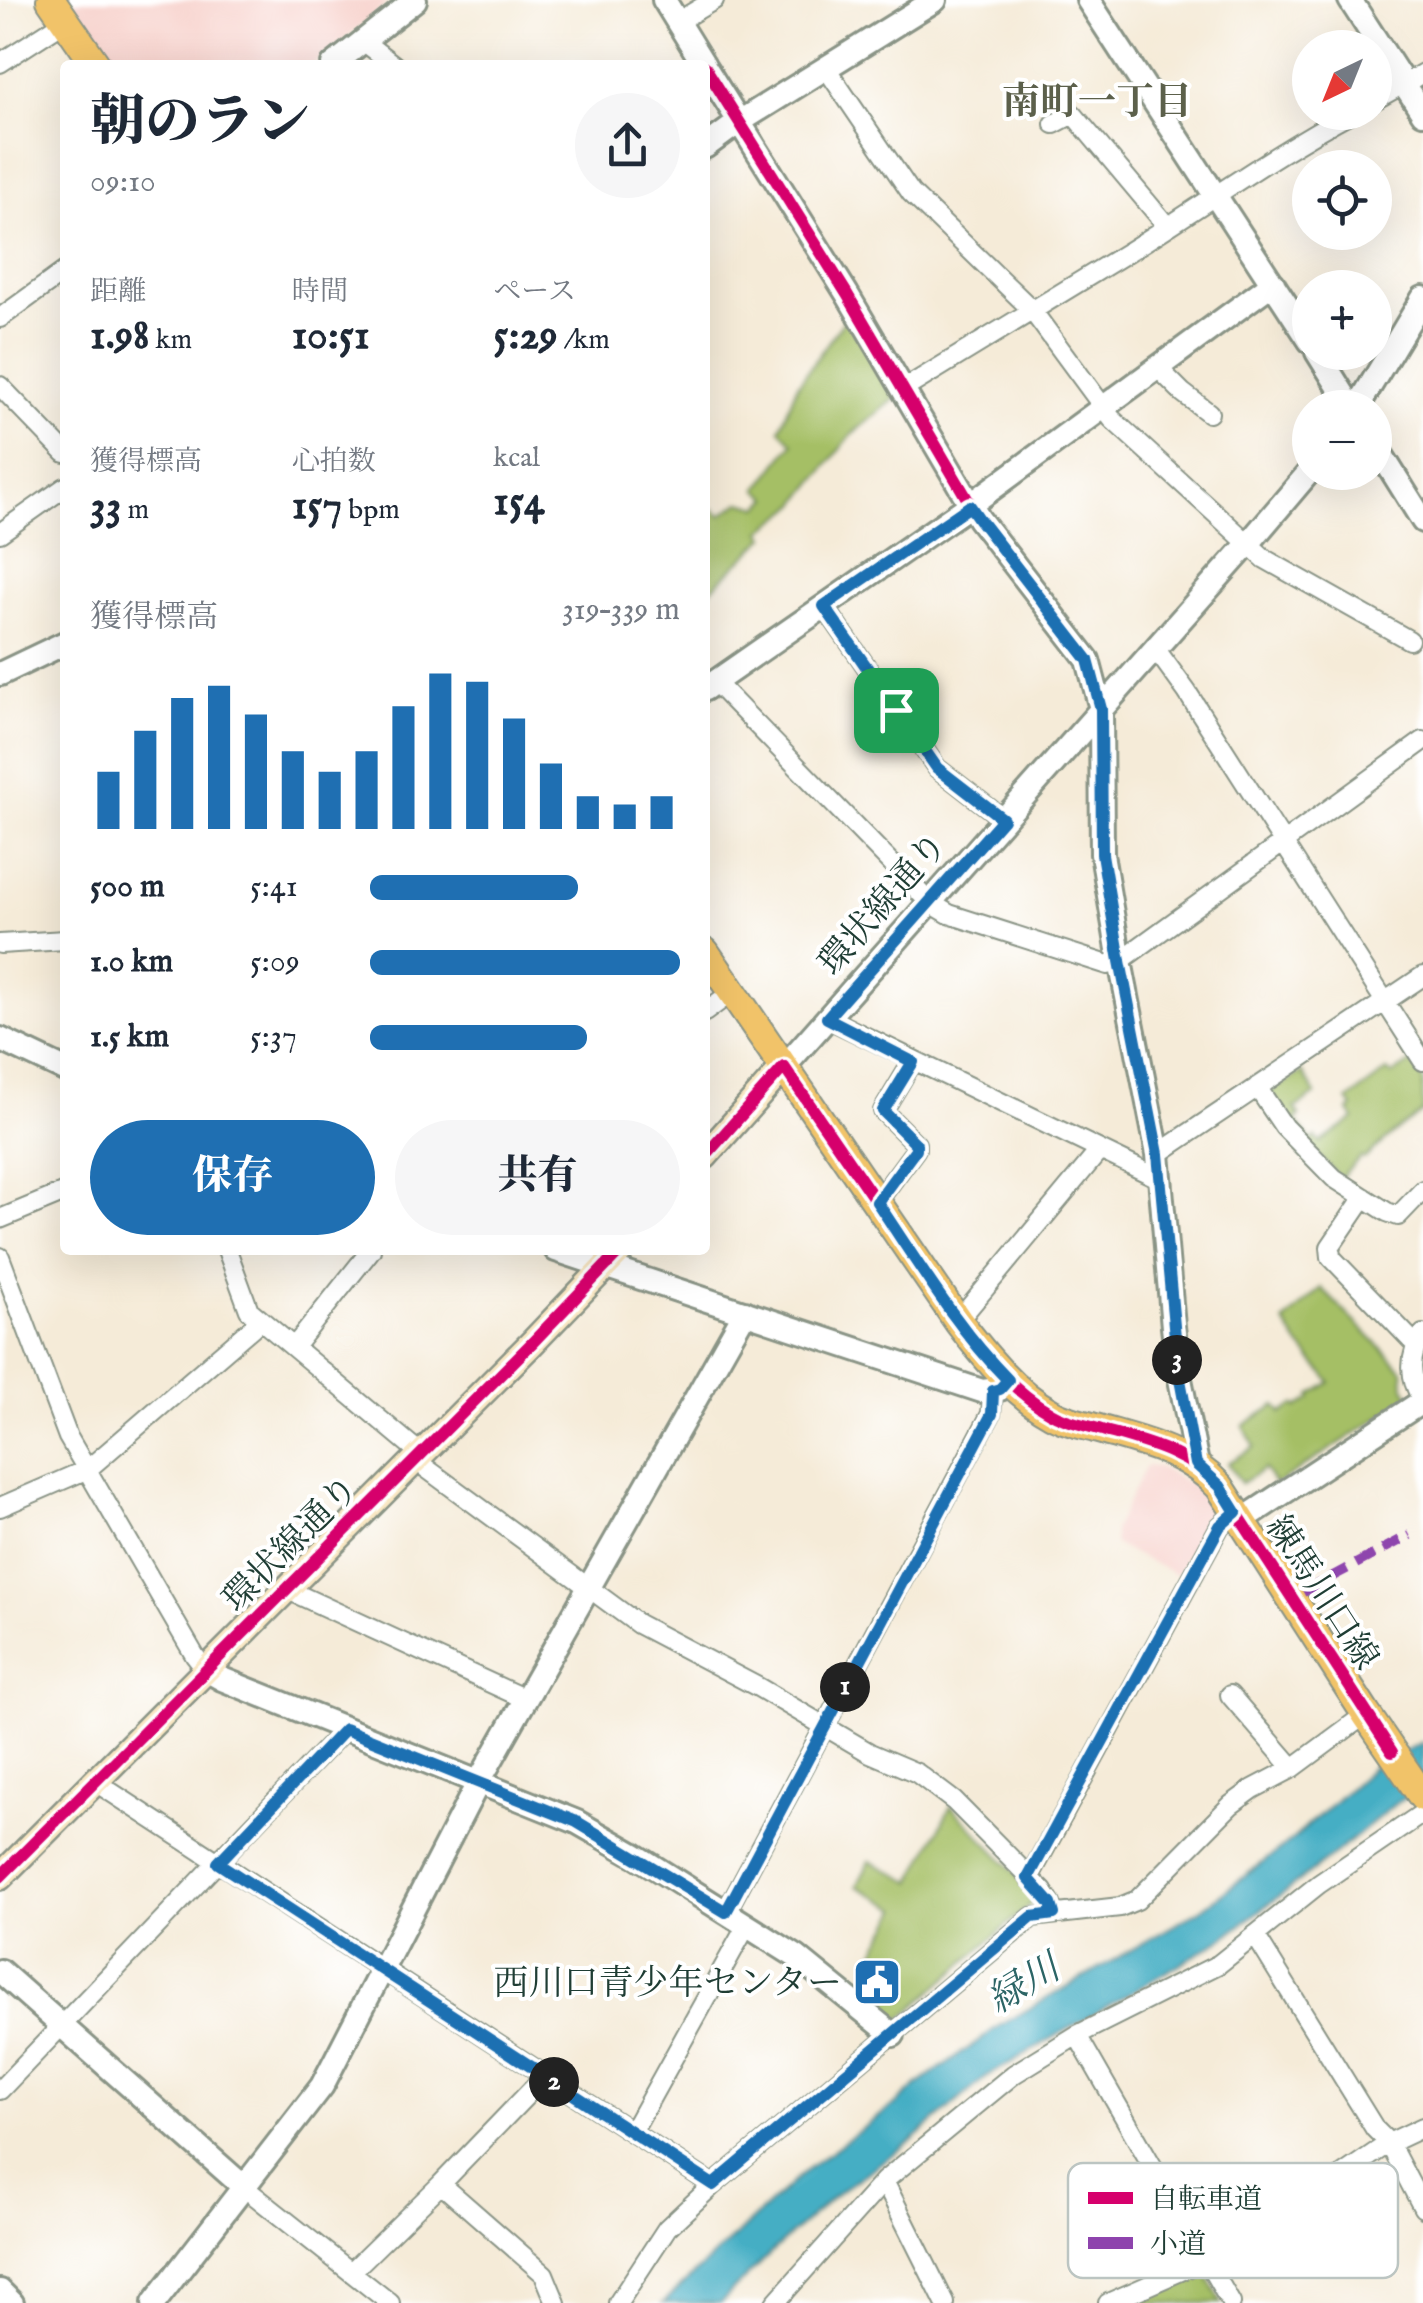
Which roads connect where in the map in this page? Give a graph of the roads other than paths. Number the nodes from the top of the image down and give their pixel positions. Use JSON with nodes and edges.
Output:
{"nodes":[{"id":1,"x":664,"y":0,"type":"edge"},
{"id":2,"x":714,"y":0,"type":"edge"},
{"id":3,"x":935,"y":0,"type":"edge"},
{"id":4,"x":1088,"y":0,"type":"edge"},
{"id":5,"x":1350,"y":0,"type":"edge"},
{"id":6,"x":403,"y":4,"type":"edge"},
{"id":7,"x":58,"y":10,"type":"edge"},
{"id":8,"x":677,"y":22,"type":"junction"},
{"id":9,"x":364,"y":41,"type":"junction"},
{"id":10,"x":93,"y":60,"type":"edge"},
{"id":11,"x":339,"y":60,"type":"edge"},
{"id":12,"x":388,"y":60,"type":"edge"},
{"id":13,"x":700,"y":60,"type":"edge"},
{"id":14,"x":0,"y":63,"type":"edge"},
{"id":15,"x":826,"y":68,"type":"junction"},
{"id":16,"x":710,"y":76,"type":"edge"},
{"id":17,"x":1414,"y":79,"type":"edge"},
{"id":18,"x":1423,"y":113,"type":"edge"},
{"id":19,"x":739,"y":122,"type":"junction"},
{"id":20,"x":1054,"y":124,"type":"dead end"},
{"id":21,"x":1318,"y":130,"type":"edge"},
{"id":22,"x":710,"y":143,"type":"edge"},
{"id":23,"x":1215,"y":194,"type":"junction"},
{"id":24,"x":1168,"y":226,"type":"junction"},
{"id":25,"x":60,"y":276,"type":"edge"},
{"id":26,"x":1273,"y":284,"type":"junction"},
{"id":27,"x":1423,"y":298,"type":"edge"},
{"id":28,"x":1032,"y":309,"type":"junction"},
{"id":29,"x":1292,"y":313,"type":"edge"},
{"id":30,"x":0,"y":318,"type":"edge"},
{"id":31,"x":1158,"y":368,"type":"junction"},
{"id":32,"x":0,"y":386,"type":"edge"},
{"id":33,"x":904,"y":389,"type":"junction"},
{"id":34,"x":1366,"y":390,"type":"edge"},
{"id":35,"x":1103,"y":408,"type":"junction"},
{"id":36,"x":1209,"y":413,"type":"dead end"},
{"id":37,"x":60,"y":447,"type":"edge"},
{"id":38,"x":1392,"y":471,"type":"edge"},
{"id":39,"x":1294,"y":490,"type":"edge"},
{"id":40,"x":60,"y":491,"type":"edge"},
{"id":41,"x":970,"y":506,"type":"junction"},
{"id":42,"x":1423,"y":521,"type":"edge"},
{"id":43,"x":0,"y":533,"type":"edge"},
{"id":44,"x":1248,"y":544,"type":"junction"},
{"id":45,"x":824,"y":606,"type":"junction"},
{"id":46,"x":1409,"y":640,"type":"dead end"},
{"id":47,"x":60,"y":644,"type":"edge"},
{"id":48,"x":1156,"y":648,"type":"junction"},
{"id":49,"x":0,"y":674,"type":"edge"},
{"id":50,"x":710,"y":686,"type":"edge"},
{"id":51,"x":1101,"y":709,"type":"junction"},
{"id":52,"x":1423,"y":741,"type":"edge"},
{"id":53,"x":1003,"y":819,"type":"junction"},
{"id":54,"x":1282,"y":843,"type":"junction"},
{"id":55,"x":929,"y":902,"type":"junction"},
{"id":56,"x":60,"y":940,"type":"edge"},
{"id":57,"x":0,"y":944,"type":"edge"},
{"id":58,"x":710,"y":959,"type":"edge"},
{"id":59,"x":1120,"y":961,"type":"junction"},
{"id":60,"x":1423,"y":976,"type":"edge"},
{"id":61,"x":732,"y":992,"type":"junction"},
{"id":62,"x":1385,"y":1001,"type":"junction"},
{"id":63,"x":710,"y":1008,"type":"edge"},
{"id":64,"x":827,"y":1018,"type":"junction"},
{"id":65,"x":0,"y":1038,"type":"edge"},
{"id":66,"x":1423,"y":1061,"type":"edge"},
{"id":67,"x":913,"y":1062,"type":"junction"},
{"id":68,"x":784,"y":1067,"type":"junction"},
{"id":69,"x":60,"y":1068,"type":"edge"},
{"id":70,"x":1257,"y":1087,"type":"junction"},
{"id":71,"x":710,"y":1150,"type":"edge"},
{"id":72,"x":1099,"y":1152,"type":"junction"},
{"id":73,"x":1158,"y":1154,"type":"junction"},
{"id":74,"x":1160,"y":1180,"type":"junction"},
{"id":75,"x":1423,"y":1190,"type":"edge"},
{"id":76,"x":60,"y":1194,"type":"edge"},
{"id":77,"x":1364,"y":1197,"type":"junction"},
{"id":78,"x":877,"y":1202,"type":"junction"},
{"id":79,"x":0,"y":1219,"type":"edge"},
{"id":80,"x":229,"y":1255,"type":"edge"},
{"id":81,"x":367,"y":1255,"type":"edge"},
{"id":82,"x":0,"y":1257,"type":"edge"},
{"id":83,"x":613,"y":1258,"type":"edge"},
{"id":84,"x":745,"y":1312,"type":"junction"},
{"id":85,"x":261,"y":1320,"type":"junction"},
{"id":86,"x":958,"y":1321,"type":"junction"},
{"id":87,"x":1419,"y":1339,"type":"edge"},
{"id":88,"x":294,"y":1347,"type":"junction"},
{"id":89,"x":1001,"y":1386,"type":"junction"},
{"id":90,"x":1423,"y":1401,"type":"edge"},
{"id":91,"x":418,"y":1457,"type":"junction"},
{"id":92,"x":1196,"y":1464,"type":"junction"},
{"id":93,"x":88,"y":1469,"type":"junction"},
{"id":94,"x":0,"y":1507,"type":"edge"},
{"id":95,"x":1239,"y":1516,"type":"junction"},
{"id":96,"x":589,"y":1586,"type":"junction"},
{"id":97,"x":286,"y":1589,"type":"junction"},
{"id":98,"x":206,"y":1670,"type":"junction"},
{"id":99,"x":1230,"y":1695,"type":"dead end"},
{"id":100,"x":525,"y":1699,"type":"junction"},
{"id":101,"x":1366,"y":1714,"type":"junction"},
{"id":102,"x":824,"y":1727,"type":"junction"},
{"id":103,"x":345,"y":1729,"type":"junction"},
{"id":104,"x":1293,"y":1768,"type":"junction"},
{"id":105,"x":94,"y":1781,"type":"junction"},
{"id":106,"x":478,"y":1782,"type":"junction"},
{"id":107,"x":1422,"y":1801,"type":"edge"},
{"id":108,"x":218,"y":1863,"type":"junction"},
{"id":109,"x":0,"y":1877,"type":"edge"},
{"id":110,"x":1028,"y":1878,"type":"junction"},
{"id":111,"x":726,"y":1912,"type":"junction"},
{"id":112,"x":1054,"y":1914,"type":"junction"},
{"id":113,"x":746,"y":1924,"type":"junction"},
{"id":114,"x":1255,"y":1935,"type":"junction"},
{"id":115,"x":381,"y":1970,"type":"junction"},
{"id":116,"x":0,"y":1971,"type":"edge"},
{"id":117,"x":62,"y":2026,"type":"junction"},
{"id":118,"x":893,"y":2035,"type":"junction"},
{"id":119,"x":1078,"y":2035,"type":"junction"},
{"id":120,"x":545,"y":2076,"type":"junction"},
{"id":121,"x":0,"y":2090,"type":"edge"},
{"id":122,"x":1423,"y":2127,"type":"edge"},
{"id":123,"x":632,"y":2132,"type":"junction"},
{"id":124,"x":1389,"y":2143,"type":"junction"},
{"id":125,"x":1151,"y":2163,"type":"edge"},
{"id":126,"x":1359,"y":2163,"type":"edge"},
{"id":127,"x":884,"y":2181,"type":"junction"},
{"id":128,"x":441,"y":2184,"type":"junction"},
{"id":129,"x":713,"y":2185,"type":"junction"},
{"id":130,"x":245,"y":2188,"type":"junction"},
{"id":131,"x":1423,"y":2208,"type":"edge"},
{"id":132,"x":351,"y":2272,"type":"junction"},
{"id":133,"x":1165,"y":2278,"type":"edge"},
{"id":134,"x":1216,"y":2278,"type":"edge"},
{"id":135,"x":0,"y":2290,"type":"edge"},
{"id":136,"x":381,"y":2301,"type":"edge"},
{"id":137,"x":12,"y":2303,"type":"edge"},
{"id":138,"x":154,"y":2303,"type":"edge"},
{"id":139,"x":556,"y":2303,"type":"edge"},
{"id":140,"x":618,"y":2303,"type":"edge"},
{"id":141,"x":775,"y":2303,"type":"edge"},
{"id":142,"x":946,"y":2303,"type":"edge"},
{"id":143,"x":1108,"y":2303,"type":"edge"},
{"id":144,"x":1231,"y":2303,"type":"edge"}],
"edges":[{"from":1,"to":8,"type":"street"},
{"from":2,"to":8,"type":"street"},
{"from":3,"to":15,"type":"street"},
{"from":4,"to":23,"type":"street"},
{"from":5,"to":17,"type":"street"},
{"from":6,"to":9,"type":"street"},
{"from":7,"to":10,"type":"main road"},
{"from":7,"to":14,"type":"street"},
{"from":8,"to":13,"type":"street"},
{"from":9,"to":11,"type":"street"},
{"from":9,"to":12,"type":"street"},
{"from":15,"to":19,"type":"street"},
{"from":15,"to":28,"type":"street"},
{"from":16,"to":19,"type":"street"},
{"from":17,"to":18,"type":"street"},
{"from":19,"to":22,"type":"street"},
{"from":19,"to":33,"type":"street"},
{"from":20,"to":24,"type":"street"},
{"from":21,"to":23,"type":"street"},
{"from":23,"to":24,"type":"street"},
{"from":23,"to":26,"type":"street"},
{"from":24,"to":28,"type":"street"},
{"from":25,"to":30,"type":"street"},
{"from":26,"to":29,"type":"street"},
{"from":26,"to":31,"type":"street"},
{"from":27,"to":34,"type":"street"},
{"from":28,"to":33,"type":"street"},
{"from":28,"to":35,"type":"street"},
{"from":31,"to":35,"type":"street"},
{"from":31,"to":36,"type":"street"},
{"from":32,"to":37,"type":"street"},
{"from":33,"to":41,"type":"street"},
{"from":35,"to":41,"type":"street"},
{"from":35,"to":44,"type":"street"},
{"from":38,"to":42,"type":"street"},
{"from":39,"to":44,"type":"street","name":"環状線通り"},
{"from":40,"to":43,"type":"street"},
{"from":41,"to":45,"type":"street"},
{"from":41,"to":51,"type":"street"},
{"from":44,"to":46,"type":"street"},
{"from":44,"to":48,"type":"street","name":"環状線通り"},
{"from":45,"to":50,"type":"street"},
{"from":45,"to":53,"type":"street"},
{"from":47,"to":49,"type":"street"},
{"from":48,"to":51,"type":"street","name":"環状線通り"},
{"from":48,"to":54,"type":"street"},
{"from":50,"to":55,"type":"street"},
{"from":51,"to":53,"type":"street","name":"環状線通り"},
{"from":51,"to":59,"type":"street"},
{"from":52,"to":54,"type":"street"},
{"from":53,"to":55,"type":"street","name":"環状線通り"},
{"from":54,"to":59,"type":"street"},
{"from":54,"to":62,"type":"street"},
{"from":55,"to":59,"type":"street"},
{"from":55,"to":64,"type":"street","name":"環状線通り"},
{"from":56,"to":57,"type":"street"},
{"from":58,"to":61,"type":"main road","name":"練馬川口線"},
{"from":59,"to":73,"type":"street"},
{"from":60,"to":62,"type":"street"},
{"from":61,"to":63,"type":"street"},
{"from":61,"to":68,"type":"main road","name":"練馬川口線"},
{"from":62,"to":66,"type":"street"},
{"from":62,"to":70,"type":"street"},
{"from":64,"to":67,"type":"street"},
{"from":64,"to":68,"type":"street","name":"環状線通り"},
{"from":65,"to":69,"type":"street"},
{"from":67,"to":72,"type":"street"},
{"from":67,"to":78,"type":"street"},
{"from":68,"to":71,"type":"main road","name":"環状線通り"},
{"from":68,"to":78,"type":"main road","name":"練馬川口線"},
{"from":70,"to":73,"type":"street"},
{"from":70,"to":77,"type":"street"},
{"from":72,"to":74,"type":"street"},
{"from":72,"to":86,"type":"street"},
{"from":73,"to":74,"type":"street"},
{"from":74,"to":92,"type":"street"},
{"from":75,"to":77,"type":"street"},
{"from":76,"to":79,"type":"street"},
{"from":77,"to":87,"type":"street"},
{"from":78,"to":86,"type":"main road","name":"練馬川口線"},
{"from":80,"to":85,"type":"street"},
{"from":81,"to":88,"type":"street"},
{"from":82,"to":93,"type":"street"},
{"from":83,"to":84,"type":"street"},
{"from":83,"to":91,"type":"main road","name":"環状線通り"},
{"from":84,"to":89,"type":"street"},
{"from":84,"to":96,"type":"street"},
{"from":85,"to":88,"type":"street"},
{"from":85,"to":93,"type":"street"},
{"from":86,"to":89,"type":"main road","name":"練馬川口線"},
{"from":87,"to":90,"type":"street"},
{"from":88,"to":91,"type":"street"},
{"from":89,"to":92,"type":"main road","name":"練馬川口線"},
{"from":89,"to":102,"type":"street"},
{"from":90,"to":95,"type":"street"},
{"from":91,"to":96,"type":"street"},
{"from":91,"to":97,"type":"main road","name":"環状線通り"},
{"from":92,"to":95,"type":"main road","name":"練馬川口線"},
{"from":93,"to":94,"type":"street"},
{"from":93,"to":98,"type":"street"},
{"from":95,"to":101,"type":"main road","name":"練馬川口線"},
{"from":95,"to":110,"type":"street"},
{"from":96,"to":100,"type":"street"},
{"from":96,"to":102,"type":"street"},
{"from":97,"to":98,"type":"main road","name":"環状線通り"},
{"from":97,"to":100,"type":"street"},
{"from":98,"to":103,"type":"street"},
{"from":98,"to":105,"type":"main road","name":"環状線通り"},
{"from":99,"to":104,"type":"street"},
{"from":100,"to":106,"type":"street"},
{"from":101,"to":104,"type":"street"},
{"from":101,"to":107,"type":"main road","name":"練馬川口線"},
{"from":102,"to":110,"type":"street"},
{"from":102,"to":111,"type":"street"},
{"from":103,"to":106,"type":"street"},
{"from":103,"to":108,"type":"street"},
{"from":104,"to":112,"type":"street"},
{"from":105,"to":108,"type":"street"},
{"from":105,"to":109,"type":"main road","name":"環状線通り"},
{"from":106,"to":111,"type":"street"},
{"from":106,"to":115,"type":"street"},
{"from":107,"to":114,"type":"street"},
{"from":108,"to":115,"type":"street"},
{"from":108,"to":117,"type":"street"},
{"from":110,"to":112,"type":"street"},
{"from":111,"to":113,"type":"street"},
{"from":112,"to":118,"type":"street"},
{"from":113,"to":118,"type":"street"},
{"from":113,"to":123,"type":"street"},
{"from":114,"to":119,"type":"street"},
{"from":114,"to":124,"type":"street"},
{"from":115,"to":120,"type":"street"},
{"from":115,"to":130,"type":"street"},
{"from":116,"to":117,"type":"street"},
{"from":117,"to":121,"type":"street"},
{"from":117,"to":130,"type":"street"},
{"from":118,"to":129,"type":"street"},
{"from":119,"to":125,"type":"street"},
{"from":119,"to":127,"type":"street"},
{"from":120,"to":123,"type":"street"},
{"from":120,"to":128,"type":"street"},
{"from":122,"to":124,"type":"street"},
{"from":123,"to":129,"type":"street"},
{"from":124,"to":126,"type":"street"},
{"from":124,"to":131,"type":"street"},
{"from":127,"to":141,"type":"street"},
{"from":127,"to":142,"type":"street"},
{"from":128,"to":132,"type":"street"},
{"from":128,"to":139,"type":"street"},
{"from":129,"to":140,"type":"street"},
{"from":130,"to":132,"type":"street"},
{"from":130,"to":138,"type":"street"},
{"from":132,"to":136,"type":"street"},
{"from":133,"to":143,"type":"street"},
{"from":134,"to":144,"type":"street"},
{"from":135,"to":137,"type":"street"}]}
